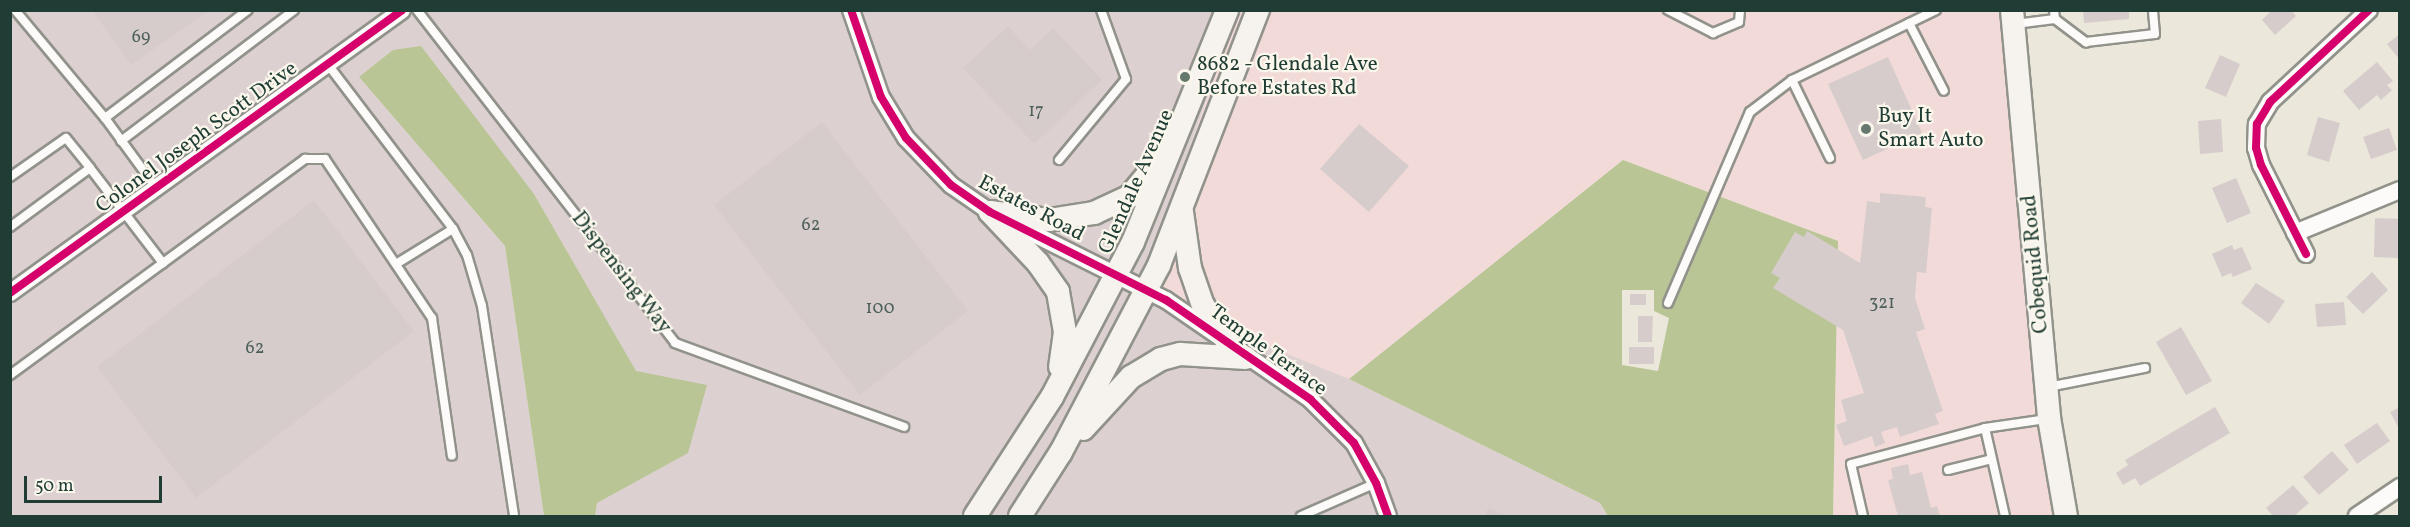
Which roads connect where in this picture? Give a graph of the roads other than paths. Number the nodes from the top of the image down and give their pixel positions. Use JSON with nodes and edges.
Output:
{"nodes":[{"id":1,"x":15,"y":10,"type":"edge"},
{"id":2,"x":248,"y":10,"type":"edge"},
{"id":3,"x":294,"y":10,"type":"edge"},
{"id":4,"x":402,"y":10,"type":"edge"},
{"id":5,"x":417,"y":10,"type":"edge"},
{"id":6,"x":851,"y":10,"type":"edge"},
{"id":7,"x":1101,"y":10,"type":"edge"},
{"id":8,"x":1227,"y":10,"type":"edge"},
{"id":9,"x":1258,"y":10,"type":"edge"},
{"id":10,"x":1668,"y":10,"type":"edge"},
{"id":11,"x":1740,"y":10,"type":"edge"},
{"id":12,"x":1936,"y":10,"type":"edge"},
{"id":13,"x":2153,"y":10,"type":"edge"},
{"id":14,"x":2369,"y":10,"type":"edge"},
{"id":15,"x":2054,"y":15,"type":"edge"},
{"id":16,"x":2013,"y":17,"type":"edge"},
{"id":17,"x":1909,"y":23,"type":"junction"},
{"id":18,"x":329,"y":66,"type":"junction"},
{"id":19,"x":1792,"y":80,"type":"junction"},
{"id":20,"x":1944,"y":91,"type":"dead end"},
{"id":21,"x":105,"y":118,"type":"junction"},
{"id":22,"x":1178,"y":133,"type":"junction"},
{"id":23,"x":122,"y":141,"type":"junction"},
{"id":24,"x":1830,"y":158,"type":"dead end"},
{"id":25,"x":1059,"y":160,"type":"dead end"},
{"id":26,"x":90,"y":168,"type":"junction"},
{"id":27,"x":10,"y":177,"type":"edge"},
{"id":28,"x":157,"y":189,"type":"junction"},
{"id":29,"x":2400,"y":190,"type":"edge"},
{"id":30,"x":125,"y":212,"type":"junction"},
{"id":31,"x":990,"y":212,"type":"junction"},
{"id":32,"x":1182,"y":212,"type":"junction"},
{"id":33,"x":10,"y":227,"type":"edge"},
{"id":34,"x":453,"y":229,"type":"junction"},
{"id":35,"x":2295,"y":233,"type":"junction"},
{"id":36,"x":2306,"y":254,"type":"dead end"},
{"id":37,"x":163,"y":263,"type":"junction"},
{"id":38,"x":396,"y":264,"type":"junction"},
{"id":39,"x":1116,"y":273,"type":"junction"},
{"id":40,"x":1147,"y":289,"type":"junction"},
{"id":41,"x":10,"y":293,"type":"edge"},
{"id":42,"x":1668,"y":303,"type":"dead end"},
{"id":43,"x":1238,"y":352,"type":"junction"},
{"id":44,"x":2145,"y":368,"type":"dead end"},
{"id":45,"x":10,"y":375,"type":"edge"},
{"id":46,"x":2048,"y":387,"type":"junction"},
{"id":47,"x":1052,"y":397,"type":"junction"},
{"id":48,"x":2049,"y":418,"type":"junction"},
{"id":49,"x":904,"y":427,"type":"dead end"},
{"id":50,"x":1985,"y":428,"type":"junction"},
{"id":51,"x":1061,"y":452,"type":"junction"},
{"id":52,"x":452,"y":456,"type":"dead end"},
{"id":53,"x":1992,"y":459,"type":"junction"},
{"id":54,"x":1947,"y":470,"type":"dead end"},
{"id":55,"x":1376,"y":483,"type":"junction"},
{"id":56,"x":2400,"y":487,"type":"edge"},
{"id":57,"x":514,"y":516,"type":"edge"},
{"id":58,"x":975,"y":516,"type":"edge"},
{"id":59,"x":1020,"y":516,"type":"edge"},
{"id":60,"x":1301,"y":516,"type":"edge"},
{"id":61,"x":1388,"y":516,"type":"edge"},
{"id":62,"x":1863,"y":516,"type":"edge"},
{"id":63,"x":2005,"y":516,"type":"edge"},
{"id":64,"x":2066,"y":516,"type":"edge"},
{"id":65,"x":2357,"y":516,"type":"edge"}],
"edges":[{"from":1,"to":21,"type":"lane"},
{"from":2,"to":21,"type":"lane"},
{"from":3,"to":23,"type":"lane"},
{"from":4,"to":18,"type":"street","name":"Colonel Joseph Scott Drive"},
{"from":5,"to":49,"type":"lane","name":"Dispensing Way"},
{"from":6,"to":31,"type":"street","name":"Estates Road"},
{"from":7,"to":25,"type":"lane"},
{"from":8,"to":22,"type":"main road","name":"Glendale Avenue"},
{"from":9,"to":32,"type":"main road"},
{"from":10,"to":11,"type":"lane"},
{"from":12,"to":17,"type":"lane"},
{"from":13,"to":15,"type":"lane"},
{"from":14,"to":35,"type":"street"},
{"from":15,"to":16,"type":"lane"},
{"from":16,"to":46,"type":"main road","name":"Cobequid Road"},
{"from":17,"to":19,"type":"lane"},
{"from":17,"to":20,"type":"lane"},
{"from":18,"to":28,"type":"street","name":"Colonel Joseph Scott Drive"},
{"from":18,"to":34,"type":"lane"},
{"from":19,"to":24,"type":"lane"},
{"from":19,"to":42,"type":"lane"},
{"from":21,"to":23,"type":"lane"},
{"from":22,"to":31,"type":"main road"},
{"from":22,"to":39,"type":"main road","name":"Glendale Avenue"},
{"from":23,"to":28,"type":"lane"},
{"from":26,"to":27,"type":"lane"},
{"from":26,"to":30,"type":"lane"},
{"from":26,"to":33,"type":"lane"},
{"from":28,"to":30,"type":"street","name":"Colonel Joseph Scott Drive"},
{"from":29,"to":35,"type":"street"},
{"from":30,"to":37,"type":"lane"},
{"from":30,"to":41,"type":"street","name":"Colonel Joseph Scott Drive"},
{"from":31,"to":39,"type":"street","name":"Estates Road"},
{"from":31,"to":47,"type":"main road"},
{"from":32,"to":40,"type":"main road"},
{"from":32,"to":43,"type":"main road"},
{"from":34,"to":38,"type":"lane"},
{"from":34,"to":57,"type":"lane"},
{"from":35,"to":36,"type":"street"},
{"from":37,"to":38,"type":"lane"},
{"from":37,"to":45,"type":"lane"},
{"from":38,"to":52,"type":"lane"},
{"from":39,"to":40,"type":"street","name":"Temple Terrace"},
{"from":39,"to":47,"type":"main road","name":"Glendale Avenue"},
{"from":40,"to":43,"type":"street","name":"Temple Terrace"},
{"from":40,"to":51,"type":"main road"},
{"from":43,"to":51,"type":"main road"},
{"from":43,"to":55,"type":"street","name":"Temple Terrace"},
{"from":44,"to":46,"type":"lane"},
{"from":46,"to":48,"type":"main road","name":"Cobequid Road"},
{"from":47,"to":58,"type":"main road","name":"Glendale Avenue"},
{"from":48,"to":50,"type":"lane"},
{"from":48,"to":64,"type":"main road","name":"Cobequid Road"},
{"from":50,"to":53,"type":"lane"},
{"from":50,"to":62,"type":"lane"},
{"from":51,"to":59,"type":"main road"},
{"from":53,"to":54,"type":"lane"},
{"from":53,"to":63,"type":"lane"},
{"from":55,"to":60,"type":"lane"},
{"from":55,"to":61,"type":"street","name":"Temple Terrace"},
{"from":56,"to":65,"type":"street"}]}
